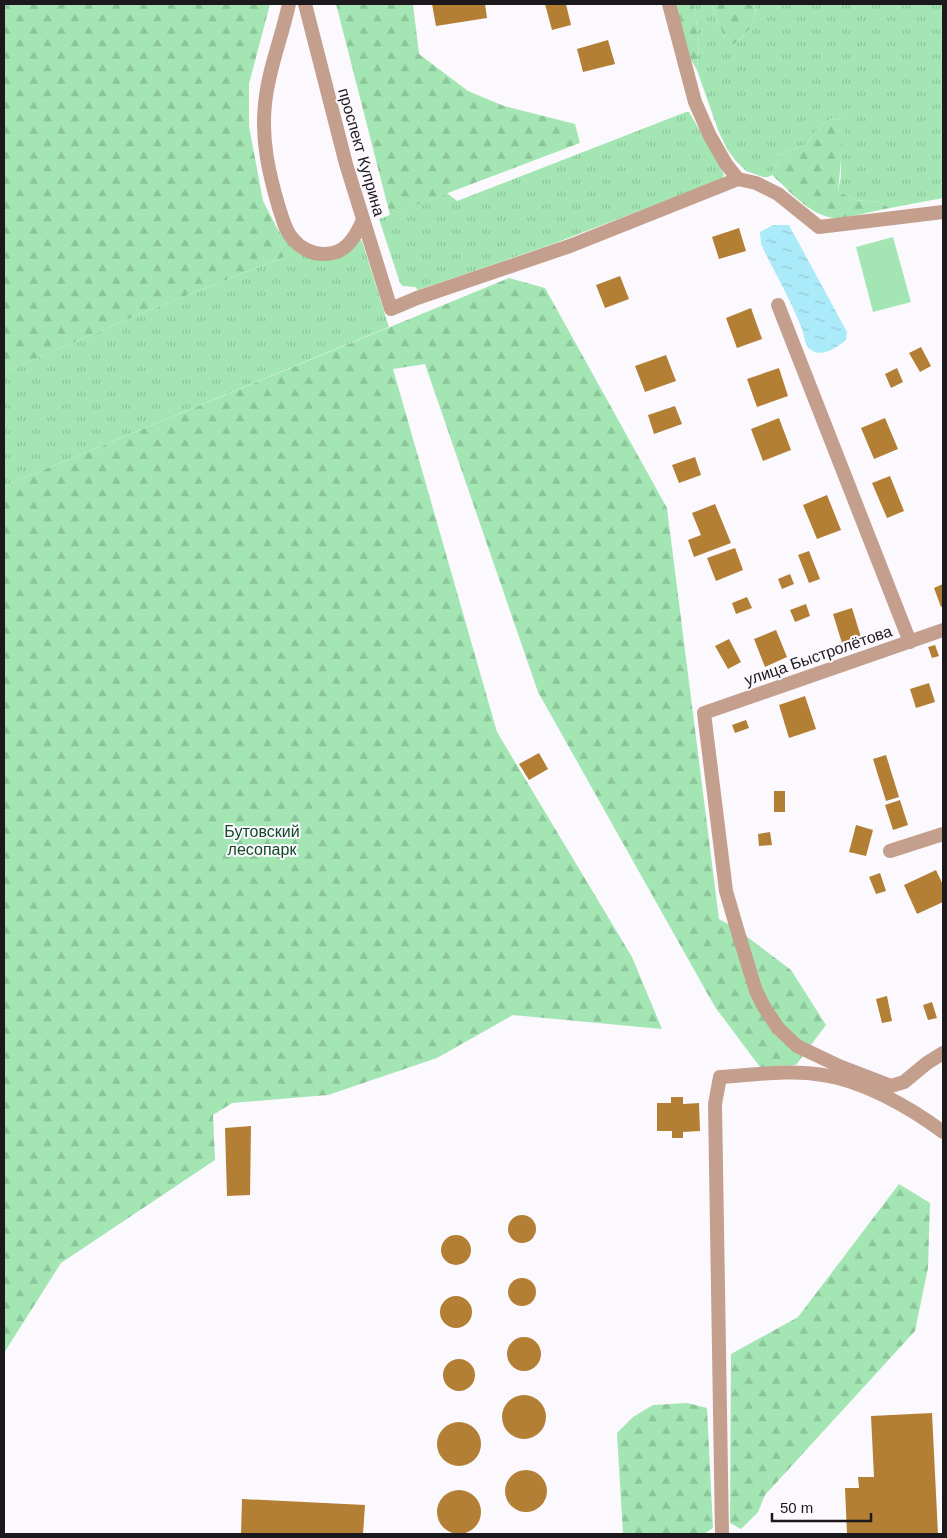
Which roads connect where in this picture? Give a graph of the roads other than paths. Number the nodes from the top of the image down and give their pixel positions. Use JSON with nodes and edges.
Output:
{"nodes":[{"id":1,"x":289,"y":4,"type":"edge"},
{"id":2,"x":305,"y":4,"type":"edge"},
{"id":3,"x":669,"y":4,"type":"edge"},
{"id":4,"x":738,"y":179,"type":"junction"},
{"id":5,"x":943,"y":212,"type":"edge"},
{"id":6,"x":363,"y":220,"type":"junction"},
{"id":7,"x":778,"y":305,"type":"dead end"},
{"id":8,"x":943,"y":630,"type":"edge"},
{"id":9,"x":910,"y":642,"type":"junction"},
{"id":10,"x":943,"y":834,"type":"edge"},
{"id":11,"x":890,"y":851,"type":"dead end"},
{"id":12,"x":943,"y":1053,"type":"edge"},
{"id":13,"x":943,"y":1132,"type":"edge"},
{"id":14,"x":722,"y":1534,"type":"edge"}],
"edges":[{"from":1,"to":6,"type":"street"},
{"from":2,"to":6,"type":"street","name":"проспект Куприна"},
{"from":3,"to":4,"type":"street"},
{"from":4,"to":5,"type":"street"},
{"from":4,"to":6,"type":"street","name":"проспект Куприна"},
{"from":7,"to":9,"type":"street"},
{"from":8,"to":9,"type":"street","name":"улица Быстролётова"},
{"from":9,"to":12,"type":"street","name":"улица Быстролётова"},
{"from":10,"to":11,"type":"street"},
{"from":13,"to":14,"type":"street"}]}
